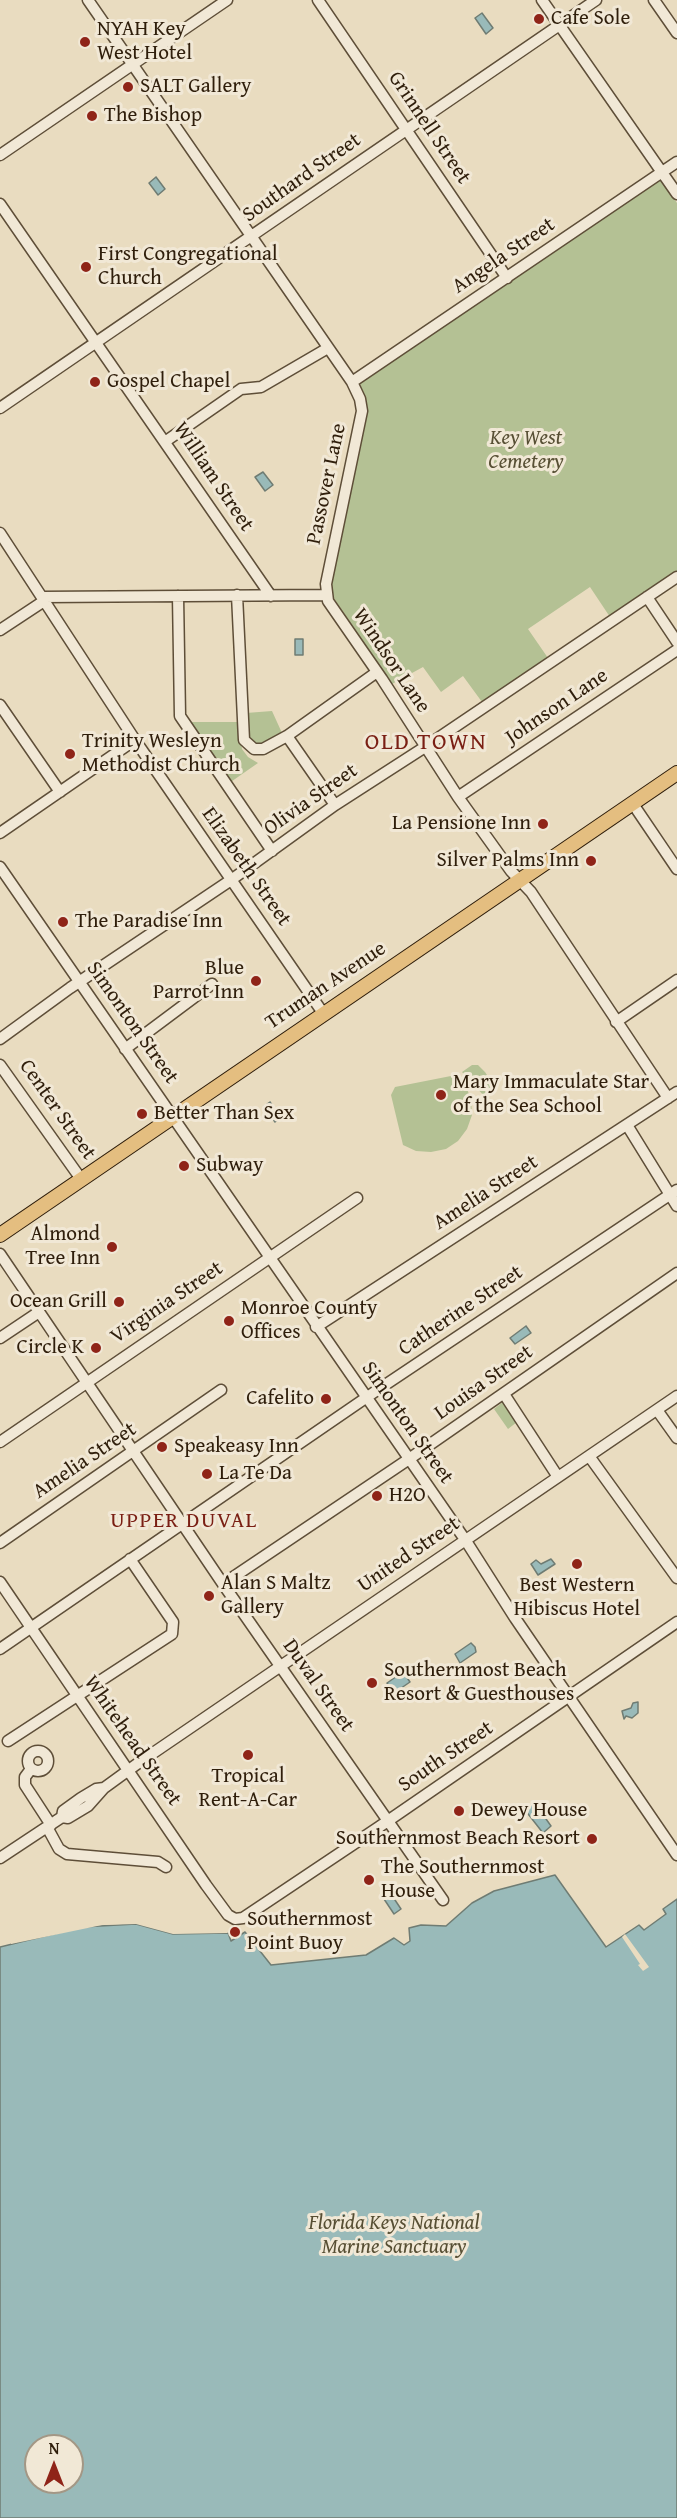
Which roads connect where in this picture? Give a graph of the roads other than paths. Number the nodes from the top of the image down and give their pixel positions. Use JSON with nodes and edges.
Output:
{"nodes":[{"id":1,"x":88,"y":0,"type":"edge"},
{"id":2,"x":227,"y":0,"type":"edge"},
{"id":3,"x":318,"y":0,"type":"edge"},
{"id":4,"x":543,"y":0,"type":"edge"},
{"id":5,"x":596,"y":0,"type":"edge"},
{"id":6,"x":654,"y":0,"type":"edge"},
{"id":7,"x":560,"y":25,"type":"junction"},
{"id":8,"x":677,"y":33,"type":"edge"},
{"id":9,"x":132,"y":64,"type":"junction"},
{"id":10,"x":406,"y":129,"type":"junction"},
{"id":11,"x":0,"y":155,"type":"edge"},
{"id":12,"x":677,"y":162,"type":"edge"},
{"id":13,"x":662,"y":172,"type":"junction"},
{"id":14,"x":677,"y":194,"type":"edge"},
{"id":15,"x":0,"y":204,"type":"edge"},
{"id":16,"x":251,"y":237,"type":"junction"},
{"id":17,"x":507,"y":278,"type":"junction"},
{"id":18,"x":95,"y":343,"type":"junction"},
{"id":19,"x":328,"y":348,"type":"junction"},
{"id":20,"x":352,"y":381,"type":"junction"},
{"id":21,"x":0,"y":408,"type":"edge"},
{"id":22,"x":166,"y":441,"type":"junction"},
{"id":23,"x":0,"y":533,"type":"edge"},
{"id":24,"x":677,"y":577,"type":"edge"},
{"id":25,"x":237,"y":595,"type":"junction"},
{"id":26,"x":326,"y":595,"type":"junction"},
{"id":27,"x":178,"y":596,"type":"junction"},
{"id":28,"x":271,"y":596,"type":"junction"},
{"id":29,"x":647,"y":597,"type":"junction"},
{"id":30,"x":43,"y":599,"type":"junction"},
{"id":31,"x":0,"y":630,"type":"edge"},
{"id":32,"x":677,"y":642,"type":"edge"},
{"id":33,"x":677,"y":650,"type":"edge"},
{"id":34,"x":377,"y":672,"type":"junction"},
{"id":35,"x":0,"y":705,"type":"edge"},
{"id":36,"x":287,"y":736,"type":"junction"},
{"id":37,"x":135,"y":740,"type":"junction"},
{"id":38,"x":425,"y":747,"type":"junction"},
{"id":39,"x":677,"y":773,"type":"edge"},
{"id":40,"x":60,"y":792,"type":"junction"},
{"id":41,"x":458,"y":797,"type":"junction"},
{"id":42,"x":633,"y":804,"type":"junction"},
{"id":43,"x":335,"y":805,"type":"junction"},
{"id":44,"x":0,"y":833,"type":"edge"},
{"id":45,"x":272,"y":851,"type":"junction"},
{"id":46,"x":0,"y":867,"type":"edge"},
{"id":47,"x":677,"y":868,"type":"edge"},
{"id":48,"x":231,"y":880,"type":"junction"},
{"id":49,"x":521,"y":881,"type":"junction"},
{"id":50,"x":677,"y":980,"type":"edge"},
{"id":51,"x":80,"y":982,"type":"junction"},
{"id":52,"x":212,"y":984,"type":"dead end"},
{"id":53,"x":322,"y":1013,"type":"junction"},
{"id":54,"x":616,"y":1022,"type":"junction"},
{"id":55,"x":0,"y":1039,"type":"edge"},
{"id":56,"x":125,"y":1049,"type":"junction"},
{"id":57,"x":0,"y":1065,"type":"edge"},
{"id":58,"x":673,"y":1095,"type":"edge"},
{"id":59,"x":172,"y":1116,"type":"junction"},
{"id":60,"x":627,"y":1125,"type":"junction"},
{"id":61,"x":81,"y":1179,"type":"junction"},
{"id":62,"x":673,"y":1192,"type":"edge"},
{"id":63,"x":357,"y":1198,"type":"dead end"},
{"id":64,"x":677,"y":1206,"type":"edge"},
{"id":65,"x":0,"y":1235,"type":"edge"},
{"id":66,"x":0,"y":1254,"type":"edge"},
{"id":67,"x":270,"y":1257,"type":"junction"},
{"id":68,"x":677,"y":1273,"type":"edge"},
{"id":69,"x":39,"y":1312,"type":"junction"},
{"id":70,"x":316,"y":1327,"type":"junction"},
{"id":71,"x":0,"y":1338,"type":"edge"},
{"id":72,"x":86,"y":1382,"type":"junction"},
{"id":73,"x":221,"y":1390,"type":"dead end"},
{"id":74,"x":504,"y":1394,"type":"junction"},
{"id":75,"x":677,"y":1396,"type":"edge"},
{"id":76,"x":367,"y":1398,"type":"junction"},
{"id":77,"x":657,"y":1410,"type":"junction"},
{"id":78,"x":677,"y":1438,"type":"edge"},
{"id":79,"x":0,"y":1442,"type":"edge"},
{"id":80,"x":134,"y":1452,"type":"junction"},
{"id":81,"x":589,"y":1456,"type":"junction"},
{"id":82,"x":409,"y":1459,"type":"junction"},
{"id":83,"x":558,"y":1477,"type":"junction"},
{"id":84,"x":183,"y":1523,"type":"junction"},
{"id":85,"x":466,"y":1541,"type":"junction"},
{"id":86,"x":0,"y":1543,"type":"edge"},
{"id":87,"x":130,"y":1559,"type":"junction"},
{"id":88,"x":677,"y":1578,"type":"edge"},
{"id":89,"x":0,"y":1582,"type":"edge"},
{"id":90,"x":223,"y":1584,"type":"junction"},
{"id":91,"x":677,"y":1622,"type":"edge"},
{"id":92,"x":31,"y":1628,"type":"junction"},
{"id":93,"x":0,"y":1649,"type":"edge"},
{"id":94,"x":281,"y":1666,"type":"junction"},
{"id":95,"x":76,"y":1696,"type":"junction"},
{"id":96,"x":569,"y":1696,"type":"junction"},
{"id":97,"x":8,"y":1742,"type":"dead end"},
{"id":98,"x":31,"y":1769,"type":"dead end"},
{"id":99,"x":128,"y":1770,"type":"junction"},
{"id":100,"x":387,"y":1821,"type":"junction"},
{"id":101,"x":49,"y":1826,"type":"junction"},
{"id":102,"x":677,"y":1855,"type":"edge"},
{"id":103,"x":0,"y":1858,"type":"edge"},
{"id":104,"x":166,"y":1867,"type":"dead end"},
{"id":105,"x":443,"y":1900,"type":"dead end"},
{"id":106,"x":235,"y":1919,"type":"joint"}],
"edges":[{"from":1,"to":9,"type":"street","name":"Passover Lane"},
{"from":2,"to":9,"type":"street"},
{"from":3,"to":10,"type":"street","name":"Grinnell Street"},
{"from":4,"to":7,"type":"street"},
{"from":5,"to":7,"type":"street","name":"Southard Street"},
{"from":6,"to":8,"type":"street"},
{"from":7,"to":10,"type":"street","name":"Southard Street"},
{"from":7,"to":13,"type":"street"},
{"from":9,"to":11,"type":"street"},
{"from":9,"to":16,"type":"street","name":"Passover Lane"},
{"from":10,"to":16,"type":"street","name":"Southard Street"},
{"from":10,"to":17,"type":"street","name":"Grinnell Street"},
{"from":12,"to":13,"type":"street","name":"Angela Street"},
{"from":13,"to":14,"type":"street"},
{"from":13,"to":17,"type":"street","name":"Angela Street"},
{"from":15,"to":18,"type":"street","name":"William Street"},
{"from":16,"to":18,"type":"street","name":"Southard Street"},
{"from":16,"to":19,"type":"street","name":"Passover Lane"},
{"from":17,"to":20,"type":"street","name":"Angela Street"},
{"from":18,"to":21,"type":"street","name":"Southard Street"},
{"from":18,"to":22,"type":"street","name":"William Street"},
{"from":19,"to":20,"type":"street","name":"Passover Lane"},
{"from":19,"to":22,"type":"street"},
{"from":20,"to":26,"type":"street","name":"Passover Lane"},
{"from":22,"to":28,"type":"street","name":"William Street"},
{"from":23,"to":30,"type":"street","name":"Elizabeth Street"},
{"from":24,"to":29,"type":"street","name":"Olivia Street"},
{"from":25,"to":27,"type":"street","name":"Windsor Lane"},
{"from":25,"to":28,"type":"street","name":"Windsor Lane"},
{"from":25,"to":36,"type":"street"},
{"from":26,"to":28,"type":"street","name":"Windsor Lane"},
{"from":26,"to":34,"type":"street","name":"Windsor Lane"},
{"from":27,"to":30,"type":"street","name":"Windsor Lane"},
{"from":27,"to":45,"type":"street"},
{"from":29,"to":32,"type":"street"},
{"from":29,"to":38,"type":"street","name":"Olivia Street"},
{"from":30,"to":31,"type":"street"},
{"from":30,"to":37,"type":"street","name":"Elizabeth Street"},
{"from":33,"to":41,"type":"street","name":"Johnson Lane"},
{"from":34,"to":36,"type":"street"},
{"from":34,"to":38,"type":"street","name":"Windsor Lane"},
{"from":35,"to":40,"type":"street"},
{"from":36,"to":43,"type":"street"},
{"from":37,"to":40,"type":"street"},
{"from":37,"to":48,"type":"street","name":"Elizabeth Street"},
{"from":38,"to":41,"type":"street","name":"Windsor Lane"},
{"from":38,"to":43,"type":"street","name":"Olivia Street"},
{"from":39,"to":42,"type":"main road","name":"Truman Avenue"},
{"from":40,"to":44,"type":"street"},
{"from":41,"to":49,"type":"street","name":"Windsor Lane"},
{"from":42,"to":47,"type":"street"},
{"from":42,"to":49,"type":"main road","name":"Truman Avenue"},
{"from":43,"to":45,"type":"street","name":"Olivia Street"},
{"from":45,"to":48,"type":"street","name":"Olivia Street"},
{"from":46,"to":51,"type":"street","name":"Simonton Street"},
{"from":48,"to":51,"type":"street","name":"Olivia Street"},
{"from":48,"to":53,"type":"street","name":"Elizabeth Street"},
{"from":49,"to":53,"type":"main road","name":"Truman Avenue"},
{"from":49,"to":54,"type":"street","name":"Windsor Lane"},
{"from":50,"to":54,"type":"street"},
{"from":51,"to":55,"type":"street","name":"Olivia Street"},
{"from":51,"to":56,"type":"street","name":"Simonton Street"},
{"from":52,"to":56,"type":"street"},
{"from":53,"to":59,"type":"main road","name":"Truman Avenue"},
{"from":54,"to":58,"type":"street","name":"Windsor Lane"},
{"from":56,"to":59,"type":"street","name":"Simonton Street"},
{"from":57,"to":61,"type":"street","name":"Center Street"},
{"from":58,"to":60,"type":"street","name":"Amelia Street"},
{"from":59,"to":61,"type":"main road","name":"Truman Avenue"},
{"from":59,"to":67,"type":"street","name":"Simonton Street"},
{"from":60,"to":62,"type":"street"},
{"from":60,"to":70,"type":"street","name":"Amelia Street"},
{"from":61,"to":65,"type":"main road","name":"Truman Avenue"},
{"from":62,"to":64,"type":"street"},
{"from":62,"to":76,"type":"street","name":"Catherine Street"},
{"from":63,"to":67,"type":"street","name":"Virginia Street"},
{"from":66,"to":69,"type":"street","name":"Duval Street"},
{"from":67,"to":70,"type":"street","name":"Simonton Street"},
{"from":67,"to":72,"type":"street","name":"Virginia Street"},
{"from":68,"to":74,"type":"street","name":"Louisa Street"},
{"from":69,"to":71,"type":"street"},
{"from":69,"to":72,"type":"street","name":"Duval Street"},
{"from":70,"to":76,"type":"street","name":"Simonton Street"},
{"from":72,"to":79,"type":"street","name":"Virginia Street"},
{"from":72,"to":80,"type":"street","name":"Duval Street"},
{"from":73,"to":80,"type":"street","name":"Amelia Street"},
{"from":74,"to":82,"type":"street","name":"Louisa Street"},
{"from":74,"to":83,"type":"street"},
{"from":75,"to":77,"type":"street","name":"United Street"},
{"from":76,"to":82,"type":"street","name":"Simonton Street"},
{"from":76,"to":84,"type":"street","name":"Catherine Street"},
{"from":77,"to":78,"type":"street"},
{"from":77,"to":81,"type":"street","name":"United Street"},
{"from":80,"to":84,"type":"street","name":"Duval Street"},
{"from":80,"to":86,"type":"street","name":"Amelia Street"},
{"from":81,"to":83,"type":"street","name":"United Street"},
{"from":81,"to":88,"type":"street"},
{"from":82,"to":85,"type":"street","name":"Simonton Street"},
{"from":82,"to":90,"type":"street","name":"Louisa Street"},
{"from":83,"to":85,"type":"street","name":"United Street"},
{"from":84,"to":87,"type":"street","name":"Catherine Street"},
{"from":84,"to":90,"type":"street","name":"Duval Street"},
{"from":85,"to":94,"type":"street","name":"United Street"},
{"from":85,"to":96,"type":"street","name":"Simonton Street"},
{"from":87,"to":92,"type":"street","name":"Catherine Street"},
{"from":87,"to":95,"type":"street"},
{"from":89,"to":92,"type":"street","name":"Whitehead Street"},
{"from":90,"to":94,"type":"street","name":"Duval Street"},
{"from":91,"to":96,"type":"street","name":"South Street"},
{"from":92,"to":93,"type":"street","name":"Catherine Street"},
{"from":92,"to":95,"type":"street","name":"Whitehead Street"},
{"from":94,"to":99,"type":"street","name":"United Street"},
{"from":94,"to":100,"type":"street","name":"Duval Street"},
{"from":95,"to":97,"type":"street"},
{"from":95,"to":99,"type":"street","name":"Whitehead Street"},
{"from":96,"to":100,"type":"street","name":"South Street"},
{"from":96,"to":102,"type":"street","name":"Simonton Street"},
{"from":98,"to":101,"type":"street"},
{"from":99,"to":101,"type":"street","name":"United Street"},
{"from":99,"to":106,"type":"street","name":"Whitehead Street"},
{"from":100,"to":105,"type":"street","name":"Duval Street"},
{"from":100,"to":106,"type":"street","name":"South Street"},
{"from":101,"to":103,"type":"street","name":"United Street"},
{"from":101,"to":104,"type":"street"}]}
